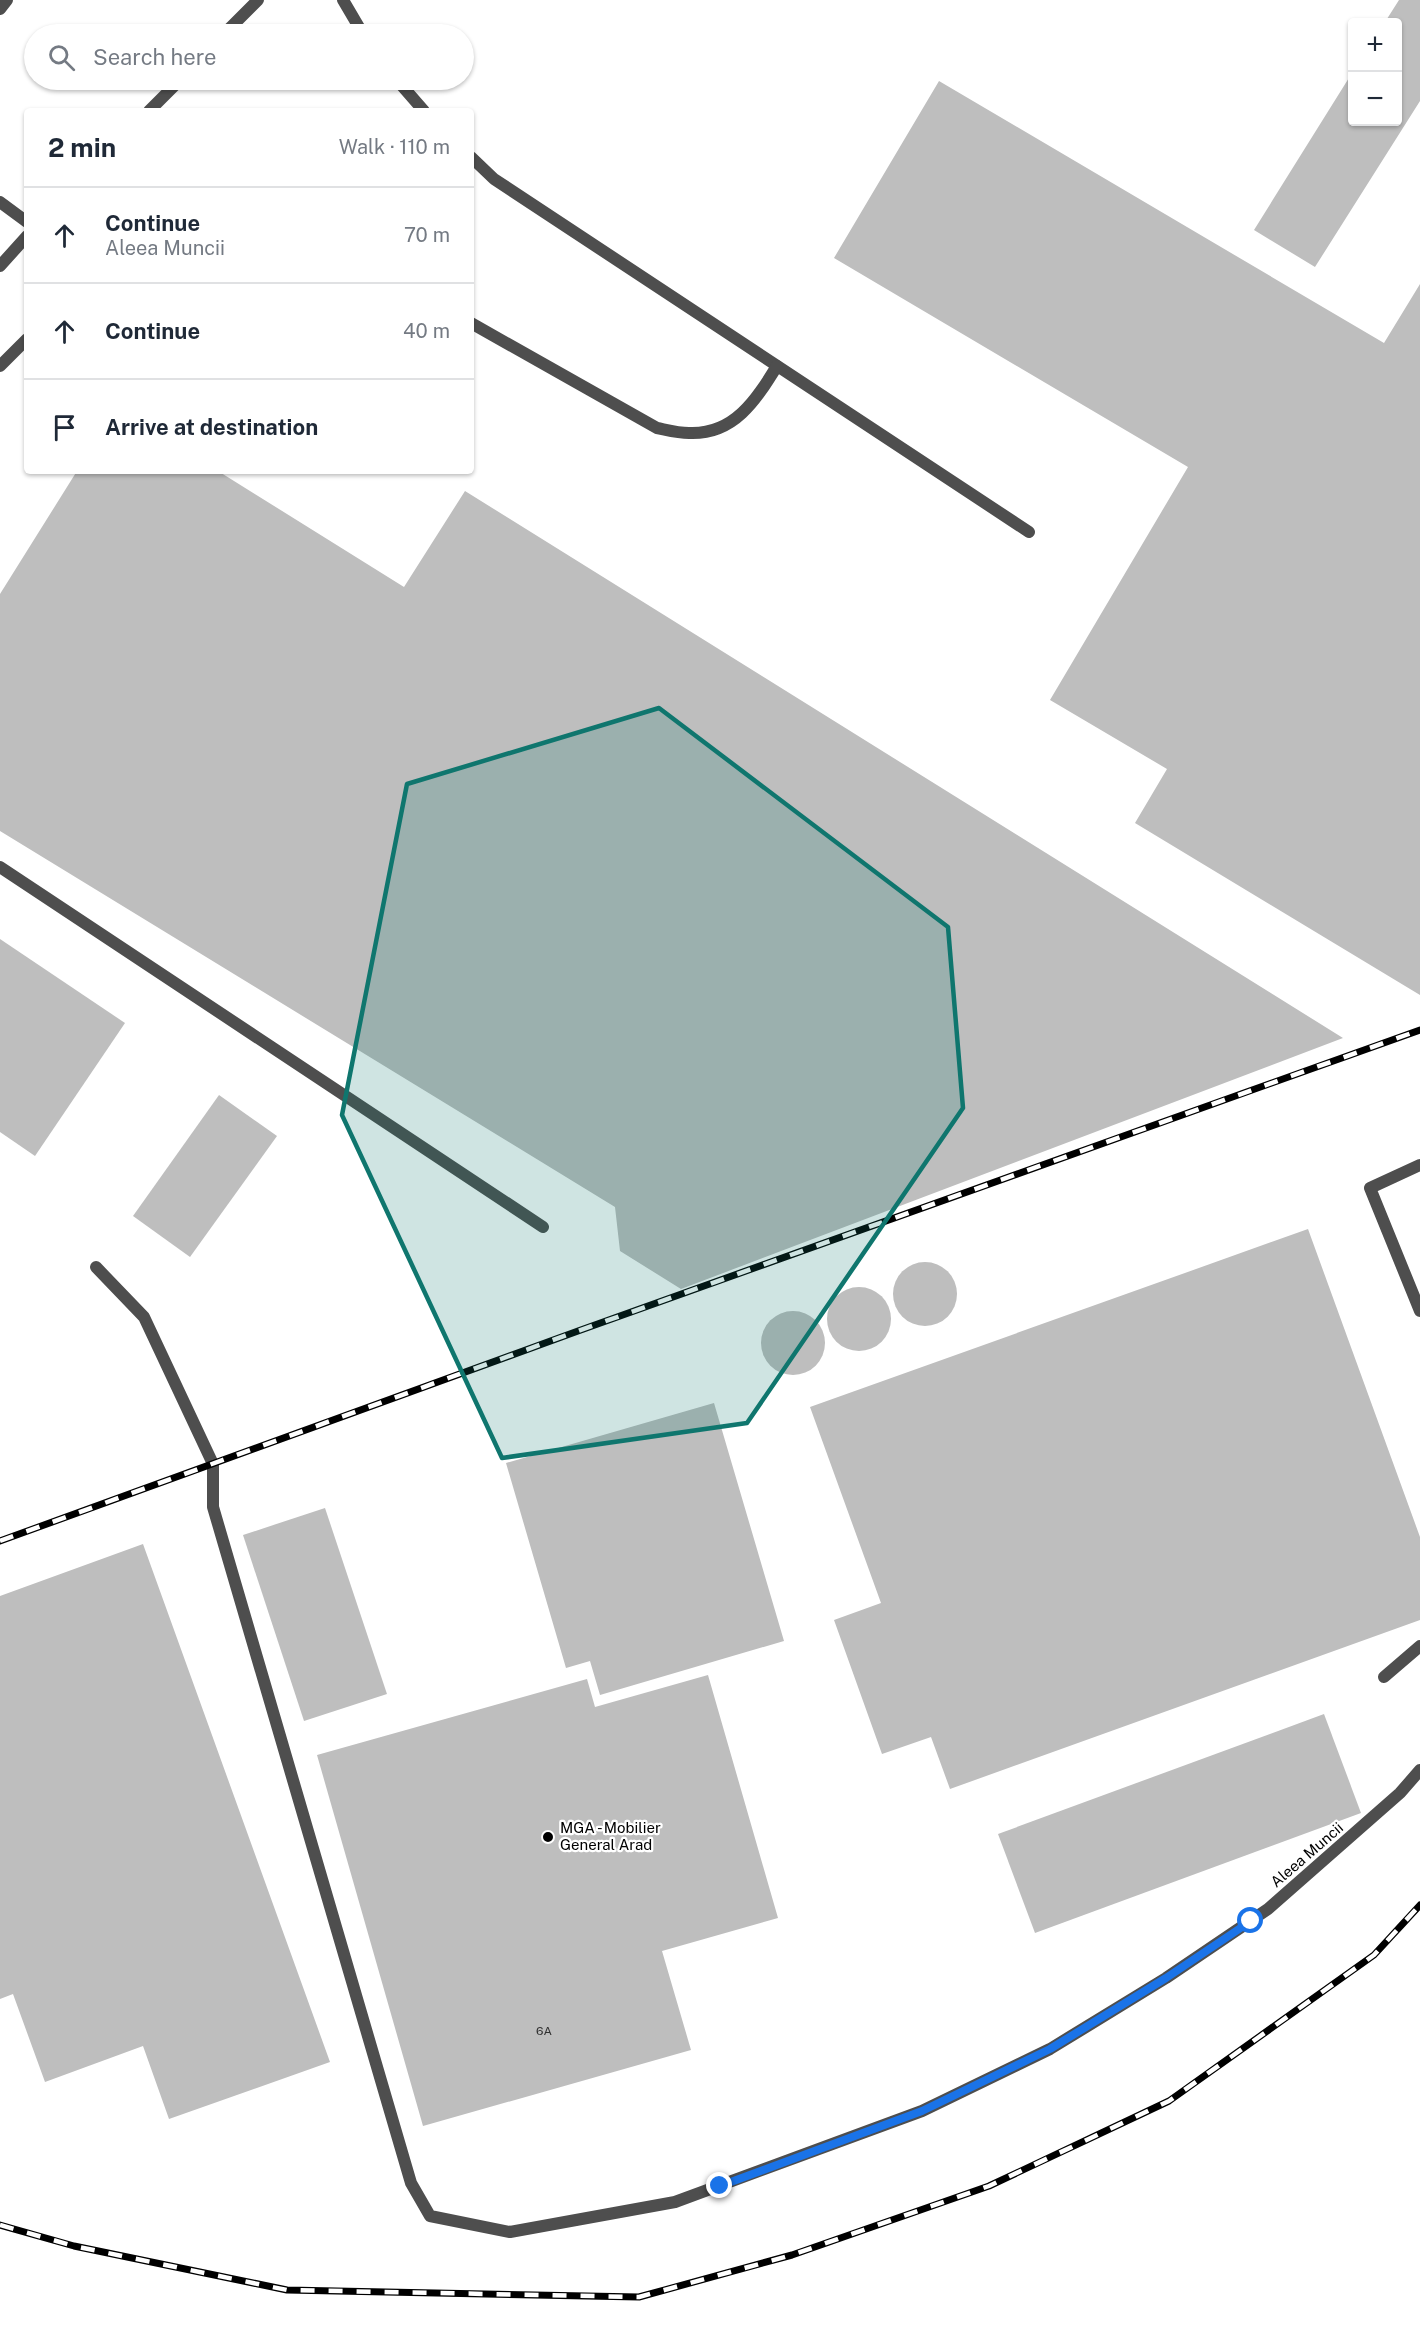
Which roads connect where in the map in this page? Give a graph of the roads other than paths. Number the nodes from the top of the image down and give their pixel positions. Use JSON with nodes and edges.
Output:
{"nodes":[{"id":1,"x":8,"y":0,"type":"edge"},
{"id":2,"x":258,"y":0,"type":"edge"},
{"id":3,"x":343,"y":0,"type":"edge"},
{"id":4,"x":0,"y":9,"type":"edge"},
{"id":5,"x":234,"y":24,"type":"edge"},
{"id":6,"x":357,"y":24,"type":"edge"},
{"id":7,"x":170,"y":90,"type":"edge"},
{"id":8,"x":406,"y":90,"type":"edge"},
{"id":9,"x":152,"y":108,"type":"edge"},
{"id":10,"x":421,"y":108,"type":"edge"},
{"id":11,"x":474,"y":160,"type":"edge"},
{"id":12,"x":0,"y":202,"type":"edge"},
{"id":13,"x":24,"y":220,"type":"edge"},
{"id":14,"x":24,"y":239,"type":"edge"},
{"id":15,"x":0,"y":266,"type":"edge"},
{"id":16,"x":474,"y":325,"type":"edge"},
{"id":17,"x":24,"y":342,"type":"edge"},
{"id":18,"x":0,"y":366,"type":"edge"},
{"id":19,"x":777,"y":366,"type":"junction"},
{"id":20,"x":1029,"y":532,"type":"dead end"},
{"id":21,"x":0,"y":867,"type":"edge"},
{"id":22,"x":1420,"y":1165,"type":"edge"},
{"id":23,"x":543,"y":1227,"type":"dead end"},
{"id":24,"x":96,"y":1267,"type":"dead end"},
{"id":25,"x":1420,"y":1311,"type":"edge"},
{"id":26,"x":1420,"y":1646,"type":"edge"},
{"id":27,"x":1384,"y":1677,"type":"dead end"},
{"id":28,"x":1420,"y":1770,"type":"edge"}],
"edges":[{"from":1,"to":4,"type":"street"},
{"from":2,"to":5,"type":"street"},
{"from":3,"to":6,"type":"street"},
{"from":7,"to":9,"type":"street"},
{"from":8,"to":10,"type":"street"},
{"from":11,"to":19,"type":"street"},
{"from":12,"to":13,"type":"street"},
{"from":14,"to":15,"type":"street"},
{"from":16,"to":19,"type":"street"},
{"from":17,"to":18,"type":"street"},
{"from":19,"to":20,"type":"street"},
{"from":21,"to":23,"type":"street"},
{"from":22,"to":25,"type":"street"},
{"from":24,"to":28,"type":"street","name":"Aleea Muncii"},
{"from":26,"to":27,"type":"street"}]}
